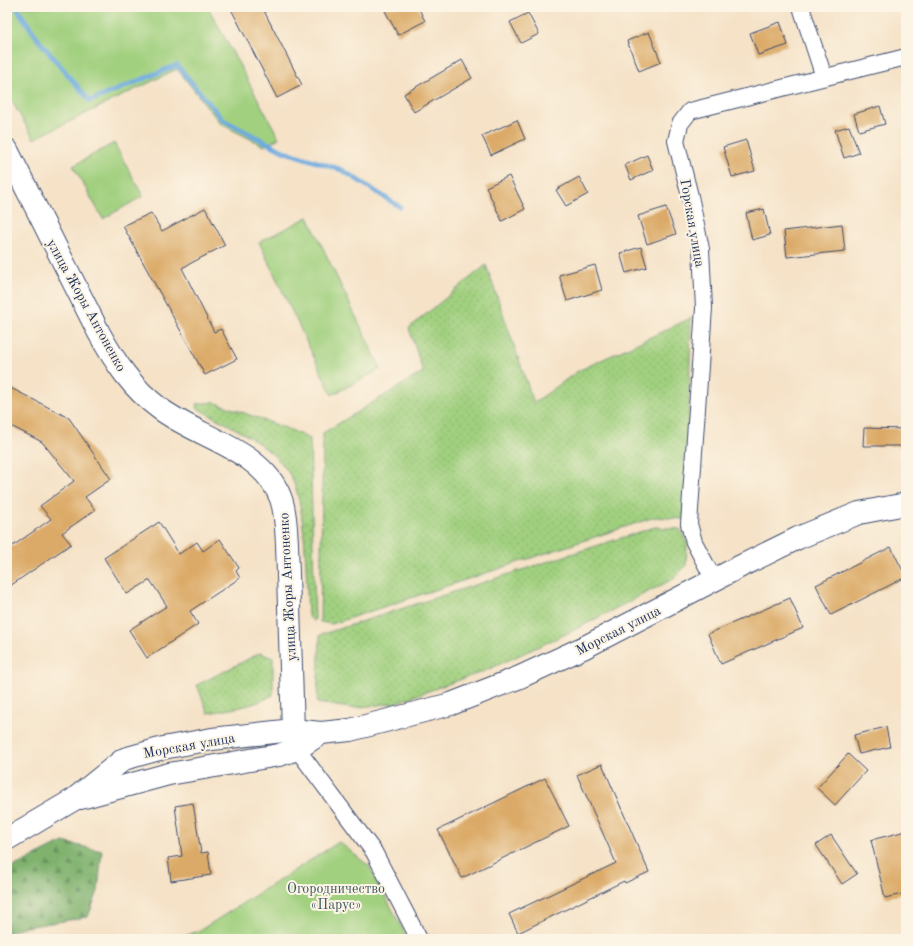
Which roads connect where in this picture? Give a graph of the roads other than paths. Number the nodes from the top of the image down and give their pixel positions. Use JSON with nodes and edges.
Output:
{"nodes":[{"id":1,"x":800,"y":7,"type":"edge"},
{"id":2,"x":906,"y":57,"type":"edge"},
{"id":3,"x":824,"y":77,"type":"junction"},
{"id":4,"x":7,"y":150,"type":"edge"},
{"id":5,"x":906,"y":504,"type":"edge"},
{"id":6,"x":714,"y":580,"type":"junction"},
{"id":7,"x":295,"y":740,"type":"junction"},
{"id":8,"x":7,"y":839,"type":"edge"},
{"id":9,"x":419,"y":939,"type":"edge"}],
"edges":[{"from":1,"to":3,"type":"street"},
{"from":2,"to":3,"type":"street","name":"Горская улица"},
{"from":3,"to":6,"type":"street","name":"Горская улица"},
{"from":4,"to":7,"type":"main road","name":"улица Жоры Антоненко"},
{"from":5,"to":6,"type":"main road","name":"Морская улица"},
{"from":6,"to":7,"type":"main road","name":"Морская улица"},
{"from":7,"to":8,"type":"main road","name":"Морская улица"},
{"from":7,"to":9,"type":"street"}]}
